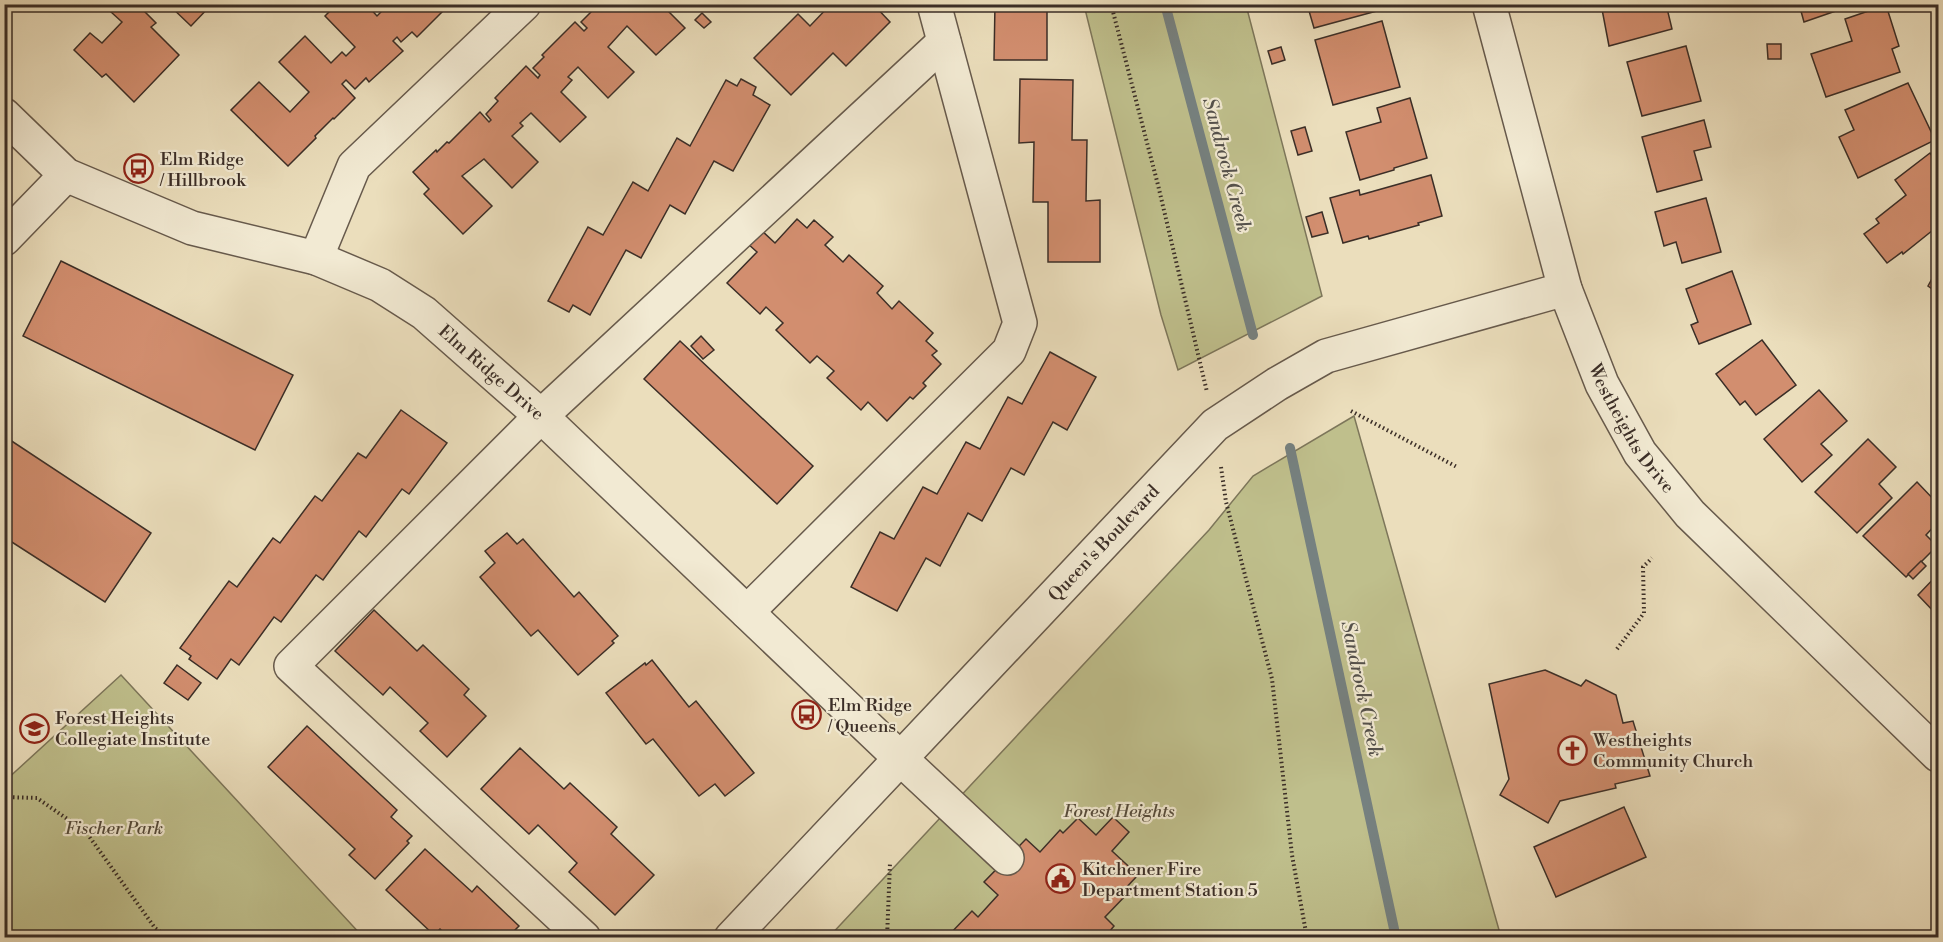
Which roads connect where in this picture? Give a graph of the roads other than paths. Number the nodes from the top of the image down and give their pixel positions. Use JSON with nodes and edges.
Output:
{"nodes":[{"id":1,"x":524,"y":4,"type":"edge"},
{"id":2,"x":934,"y":4,"type":"edge"},
{"id":3,"x":1489,"y":4,"type":"edge"},
{"id":4,"x":944,"y":42,"type":"junction"},
{"id":5,"x":4,"y":115,"type":"edge"},
{"id":6,"x":66,"y":175,"type":"junction"},
{"id":7,"x":4,"y":240,"type":"edge"},
{"id":8,"x":316,"y":258,"type":"junction"},
{"id":9,"x":1565,"y":289,"type":"junction"},
{"id":10,"x":540,"y":416,"type":"junction"},
{"id":11,"x":747,"y":612,"type":"junction"},
{"id":12,"x":1938,"y":755,"type":"edge"},
{"id":13,"x":901,"y":759,"type":"junction"},
{"id":14,"x":1007,"y":858,"type":"dead end"},
{"id":15,"x":584,"y":938,"type":"edge"},
{"id":16,"x":731,"y":938,"type":"edge"}],
"edges":[{"from":1,"to":8,"type":"street"},
{"from":2,"to":4,"type":"street"},
{"from":3,"to":9,"type":"street","name":"Westheights Drive"},
{"from":4,"to":10,"type":"street"},
{"from":4,"to":11,"type":"street"},
{"from":5,"to":6,"type":"street","name":"Elm Ridge Drive"},
{"from":6,"to":7,"type":"street"},
{"from":6,"to":8,"type":"street","name":"Elm Ridge Drive"},
{"from":8,"to":10,"type":"street","name":"Elm Ridge Drive"},
{"from":9,"to":12,"type":"street","name":"Westheights Drive"},
{"from":9,"to":13,"type":"street","name":"Queen's Boulevard"},
{"from":10,"to":11,"type":"street","name":"Elm Ridge Drive"},
{"from":10,"to":15,"type":"street"},
{"from":11,"to":13,"type":"street","name":"Elm Ridge Drive"},
{"from":13,"to":14,"type":"street","name":"Elm Ridge Drive"},
{"from":13,"to":16,"type":"street","name":"Queen's Boulevard"}]}
